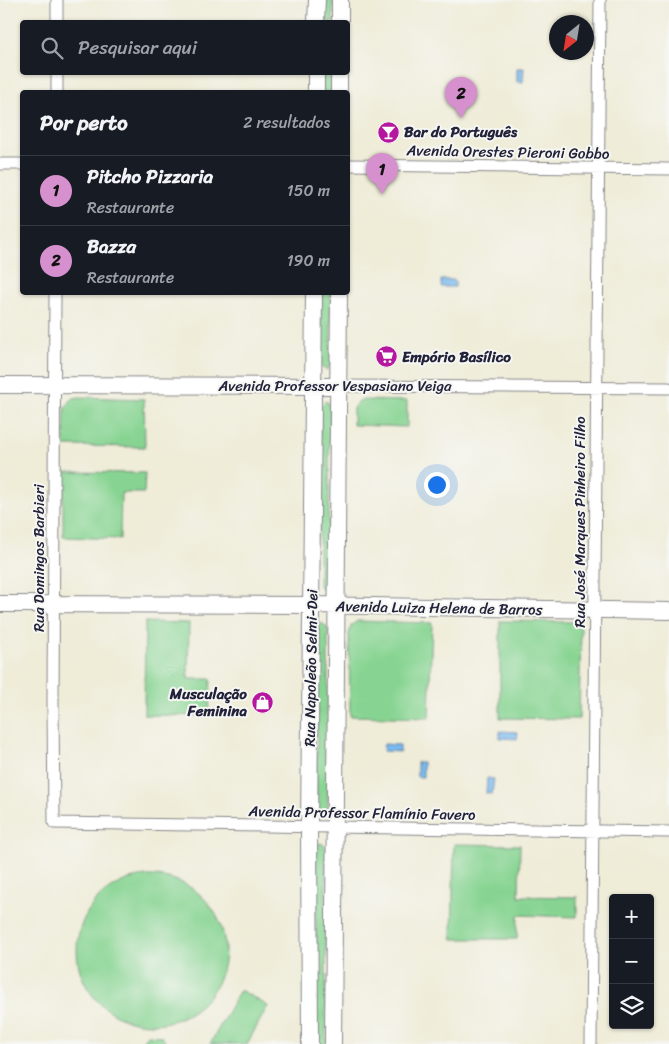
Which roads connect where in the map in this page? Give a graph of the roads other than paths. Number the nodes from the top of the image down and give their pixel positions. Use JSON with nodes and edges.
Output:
{"nodes":[{"id":1,"x":57,"y":0,"type":"edge"},
{"id":2,"x":317,"y":0,"type":"edge"},
{"id":3,"x":340,"y":0,"type":"edge"},
{"id":4,"x":600,"y":0,"type":"edge"},
{"id":5,"x":57,"y":20,"type":"edge"},
{"id":6,"x":316,"y":20,"type":"edge"},
{"id":7,"x":340,"y":20,"type":"edge"},
{"id":8,"x":57,"y":75,"type":"edge"},
{"id":9,"x":316,"y":75,"type":"edge"},
{"id":10,"x":340,"y":75,"type":"edge"},
{"id":11,"x":57,"y":90,"type":"edge"},
{"id":12,"x":316,"y":90,"type":"edge"},
{"id":13,"x":339,"y":90,"type":"edge"},
{"id":14,"x":0,"y":164,"type":"edge"},
{"id":15,"x":20,"y":164,"type":"edge"},
{"id":16,"x":350,"y":165,"type":"edge"},
{"id":17,"x":599,"y":168,"type":"junction"},
{"id":18,"x":669,"y":169,"type":"edge"},
{"id":19,"x":55,"y":295,"type":"edge"},
{"id":20,"x":314,"y":295,"type":"edge"},
{"id":21,"x":339,"y":295,"type":"edge"},
{"id":22,"x":0,"y":384,"type":"edge"},
{"id":23,"x":54,"y":385,"type":"junction"},
{"id":24,"x":339,"y":386,"type":"junction"},
{"id":25,"x":313,"y":387,"type":"junction"},
{"id":26,"x":596,"y":387,"type":"junction"},
{"id":27,"x":669,"y":388,"type":"edge"},
{"id":28,"x":0,"y":604,"type":"edge"},
{"id":29,"x":54,"y":605,"type":"junction"},
{"id":30,"x":312,"y":605,"type":"junction"},
{"id":31,"x":336,"y":606,"type":"junction"},
{"id":32,"x":595,"y":610,"type":"junction"},
{"id":33,"x":669,"y":611,"type":"edge"},
{"id":34,"x":54,"y":823,"type":"joint"},
{"id":35,"x":309,"y":827,"type":"junction"},
{"id":36,"x":334,"y":828,"type":"junction"},
{"id":37,"x":592,"y":832,"type":"junction"},
{"id":38,"x":669,"y":832,"type":"edge"},
{"id":39,"x":310,"y":1044,"type":"edge"},
{"id":40,"x":333,"y":1044,"type":"edge"},
{"id":41,"x":591,"y":1044,"type":"edge"}],
"edges":[{"from":1,"to":5,"type":"street"},
{"from":2,"to":6,"type":"main road"},
{"from":3,"to":7,"type":"main road"},
{"from":4,"to":17,"type":"street","name":"Rua José Marques Pinheiro Filho"},
{"from":8,"to":11,"type":"street"},
{"from":9,"to":12,"type":"main road"},
{"from":10,"to":13,"type":"main road"},
{"from":14,"to":15,"type":"street"},
{"from":16,"to":17,"type":"street","name":"Avenida Orestes Pieroni Gobbo"},
{"from":17,"to":18,"type":"street","name":"Avenida Orestes Pieroni Gobbo"},
{"from":17,"to":26,"type":"street","name":"Rua José Marques Pinheiro Filho"},
{"from":19,"to":23,"type":"street","name":"Rua Domingos Barbieri"},
{"from":20,"to":25,"type":"main road","name":"Rua Napoleão Selmi-Dei"},
{"from":21,"to":24,"type":"main road","name":"Rua Napoleão Selmi-Dei"},
{"from":22,"to":23,"type":"main road","name":"Avenida Professor Vespasiano Veiga"},
{"from":23,"to":25,"type":"main road","name":"Avenida Professor Vespasiano Veiga"},
{"from":23,"to":29,"type":"street","name":"Rua Domingos Barbieri"},
{"from":24,"to":25,"type":"main road","name":"Avenida Professor Vespasiano Veiga"},
{"from":24,"to":26,"type":"street","name":"Avenida Professor Vespasiano Veiga"},
{"from":24,"to":31,"type":"main road","name":"Rua Napoleão Selmi-Dei"},
{"from":25,"to":30,"type":"main road","name":"Rua Napoleão Selmi-Dei"},
{"from":26,"to":27,"type":"street","name":"Avenida Professor Vespasiano Veiga"},
{"from":26,"to":32,"type":"street","name":"Rua José Marques Pinheiro Filho"},
{"from":28,"to":29,"type":"main road","name":"Avenida Luiza Helena de Barros"},
{"from":29,"to":30,"type":"main road","name":"Avenida Luiza Helena de Barros"},
{"from":29,"to":34,"type":"street","name":"Rua Domingos Barbieri"},
{"from":30,"to":31,"type":"main road","name":"Avenida Luiza Helena de Barros"},
{"from":30,"to":35,"type":"main road","name":"Rua Napoleão Selmi-Dei"},
{"from":31,"to":32,"type":"main road","name":"Avenida Luiza Helena de Barros"},
{"from":31,"to":36,"type":"main road","name":"Rua Napoleão Selmi-Dei"},
{"from":32,"to":33,"type":"main road","name":"Avenida Luiza Helena de Barros"},
{"from":32,"to":37,"type":"street","name":"Rua José Marques Pinheiro Filho"},
{"from":34,"to":35,"type":"street","name":"Avenida Professor Flamínio Favero"},
{"from":35,"to":36,"type":"street","name":"Avenida Professor Flamínio Favero"},
{"from":35,"to":39,"type":"main road","name":"Rua Napoleão Selmi-Dei"},
{"from":36,"to":37,"type":"street","name":"Avenida Professor Flamínio Favero"},
{"from":36,"to":40,"type":"main road","name":"Rua Napoleão Selmi-Dei"},
{"from":37,"to":38,"type":"street","name":"Avenida Professor Flamínio Favero"},
{"from":37,"to":41,"type":"street","name":"Rua José Marques Pinheiro Filho"}]}
